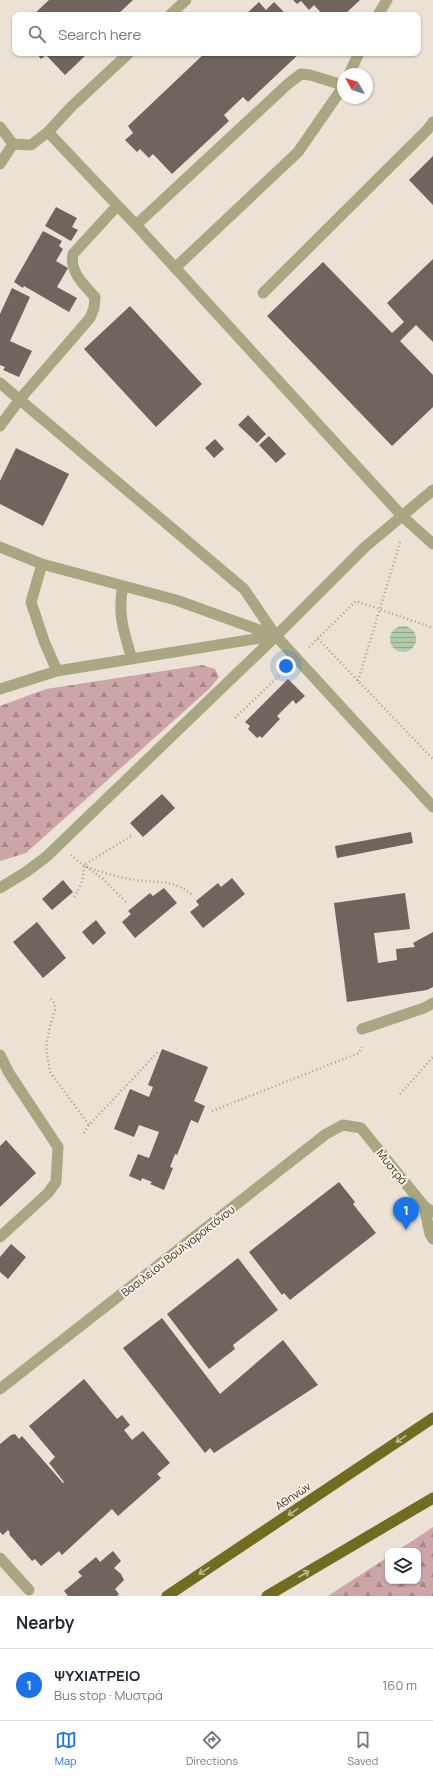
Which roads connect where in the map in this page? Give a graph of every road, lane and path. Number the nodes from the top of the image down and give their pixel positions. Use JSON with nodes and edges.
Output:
{"nodes":[{"id":1,"x":186,"y":0,"type":"edge"},
{"id":2,"x":387,"y":0,"type":"edge"},
{"id":3,"x":173,"y":12,"type":"edge"},
{"id":4,"x":380,"y":12,"type":"edge"},
{"id":5,"x":126,"y":56,"type":"edge"},
{"id":6,"x":358,"y":56,"type":"edge"},
{"id":7,"x":352,"y":68,"type":"edge"},
{"id":8,"x":337,"y":84,"type":"edge"},
{"id":9,"x":337,"y":95,"type":"edge"},
{"id":10,"x":433,"y":122,"type":"edge"},
{"id":11,"x":0,"y":127,"type":"edge"},
{"id":12,"x":48,"y":132,"type":"junction"},
{"id":13,"x":13,"y":144,"type":"junction"},
{"id":14,"x":0,"y":164,"type":"edge"},
{"id":15,"x":117,"y":206,"type":"junction"},
{"id":16,"x":136,"y":225,"type":"junction"},
{"id":17,"x":175,"y":268,"type":"junction"},
{"id":18,"x":263,"y":293,"type":"dead end"},
{"id":19,"x":0,"y":383,"type":"edge"},
{"id":20,"x":20,"y":399,"type":"junction"},
{"id":21,"x":0,"y":426,"type":"edge"},
{"id":22,"x":433,"y":490,"type":"edge"},
{"id":23,"x":405,"y":519,"type":"junction"},
{"id":24,"x":433,"y":544,"type":"edge"},
{"id":25,"x":0,"y":547,"type":"edge"},
{"id":26,"x":42,"y":564,"type":"junction"},
{"id":27,"x":123,"y":586,"type":"junction"},
{"id":28,"x":379,"y":609,"type":"junction"},
{"id":29,"x":433,"y":628,"type":"edge"},
{"id":30,"x":276,"y":636,"type":"junction"},
{"id":31,"x":318,"y":639,"type":"junction"},
{"id":32,"x":132,"y":659,"type":"junction"},
{"id":33,"x":297,"y":659,"type":"junction"},
{"id":34,"x":57,"y":671,"type":"junction"},
{"id":35,"x":358,"y":681,"type":"junction"},
{"id":36,"x":0,"y":689,"type":"edge"},
{"id":37,"x":235,"y":718,"type":"dead end"},
{"id":38,"x":433,"y":759,"type":"edge"},
{"id":39,"x":433,"y":807,"type":"edge"},
{"id":40,"x":133,"y":835,"type":"dead end"},
{"id":41,"x":59,"y":844,"type":"junction"},
{"id":42,"x":84,"y":865,"type":"junction"},
{"id":43,"x":0,"y":888,"type":"edge"},
{"id":44,"x":193,"y":896,"type":"dead end"},
{"id":45,"x":74,"y":897,"type":"dead end"},
{"id":46,"x":128,"y":904,"type":"dead end"},
{"id":47,"x":51,"y":1000,"type":"dead end"},
{"id":48,"x":433,"y":1003,"type":"edge"},
{"id":49,"x":362,"y":1029,"type":"joint"},
{"id":50,"x":158,"y":1052,"type":"dead end"},
{"id":51,"x":0,"y":1055,"type":"edge"},
{"id":52,"x":433,"y":1057,"type":"edge"},
{"id":53,"x":400,"y":1094,"type":"dead end"},
{"id":54,"x":212,"y":1111,"type":"dead end"},
{"id":55,"x":89,"y":1125,"type":"junction"},
{"id":56,"x":361,"y":1128,"type":"joint"},
{"id":57,"x":84,"y":1134,"type":"dead end"},
{"id":58,"x":428,"y":1209,"type":"edge"},
{"id":59,"x":0,"y":1236,"type":"edge"},
{"id":60,"x":433,"y":1239,"type":"edge"},
{"id":61,"x":0,"y":1389,"type":"edge"},
{"id":62,"x":433,"y":1418,"type":"edge"},
{"id":63,"x":433,"y":1498,"type":"edge"},
{"id":64,"x":0,"y":1558,"type":"edge"},
{"id":65,"x":29,"y":1590,"type":"dead end"},
{"id":66,"x":167,"y":1596,"type":"edge"},
{"id":67,"x":267,"y":1596,"type":"edge"}],
"edges":[{"from":1,"to":3,"type":"street"},
{"from":2,"to":4,"type":"street"},
{"from":5,"to":12,"type":"street"},
{"from":6,"to":7,"type":"street"},
{"from":8,"to":16,"type":"street"},
{"from":9,"to":17,"type":"street"},
{"from":10,"to":18,"type":"street"},
{"from":11,"to":13,"type":"street"},
{"from":12,"to":13,"type":"street"},
{"from":12,"to":15,"type":"street"},
{"from":13,"to":14,"type":"street"},
{"from":15,"to":16,"type":"street"},
{"from":15,"to":20,"type":"street"},
{"from":16,"to":17,"type":"street"},
{"from":17,"to":23,"type":"street"},
{"from":19,"to":20,"type":"street"},
{"from":20,"to":21,"type":"street"},
{"from":20,"to":30,"type":"street"},
{"from":22,"to":23,"type":"street"},
{"from":23,"to":24,"type":"street"},
{"from":23,"to":28,"type":"path"},
{"from":23,"to":30,"type":"street"},
{"from":25,"to":26,"type":"street"},
{"from":26,"to":27,"type":"street"},
{"from":26,"to":34,"type":"street"},
{"from":27,"to":30,"type":"street"},
{"from":27,"to":32,"type":"street"},
{"from":28,"to":29,"type":"path"},
{"from":28,"to":31,"type":"path"},
{"from":28,"to":35,"type":"path"},
{"from":30,"to":32,"type":"street"},
{"from":30,"to":33,"type":"street"},
{"from":30,"to":41,"type":"street"},
{"from":31,"to":33,"type":"path"},
{"from":31,"to":35,"type":"path"},
{"from":32,"to":34,"type":"street"},
{"from":33,"to":37,"type":"path"},
{"from":33,"to":39,"type":"street"},
{"from":34,"to":36,"type":"street"},
{"from":35,"to":38,"type":"path"},
{"from":40,"to":42,"type":"path"},
{"from":41,"to":42,"type":"path"},
{"from":41,"to":43,"type":"street"},
{"from":42,"to":44,"type":"path"},
{"from":42,"to":45,"type":"path"},
{"from":42,"to":46,"type":"path"},
{"from":47,"to":55,"type":"path"},
{"from":48,"to":49,"type":"street"},
{"from":49,"to":54,"type":"path"},
{"from":50,"to":55,"type":"path"},
{"from":51,"to":59,"type":"street"},
{"from":52,"to":53,"type":"path"},
{"from":55,"to":57,"type":"path"},
{"from":56,"to":58,"type":"street","name":"Μυστρά"},
{"from":56,"to":61,"type":"street","name":"Βασιλείου Βουλγαροκτόνου"},
{"from":58,"to":60,"type":"street","name":"Μυστρά"},
{"from":62,"to":66,"type":"highway","name":"Αθηνών","one_way":true},
{"from":67,"to":63,"type":"highway","one_way":true},
{"from":64,"to":65,"type":"street"}]}
